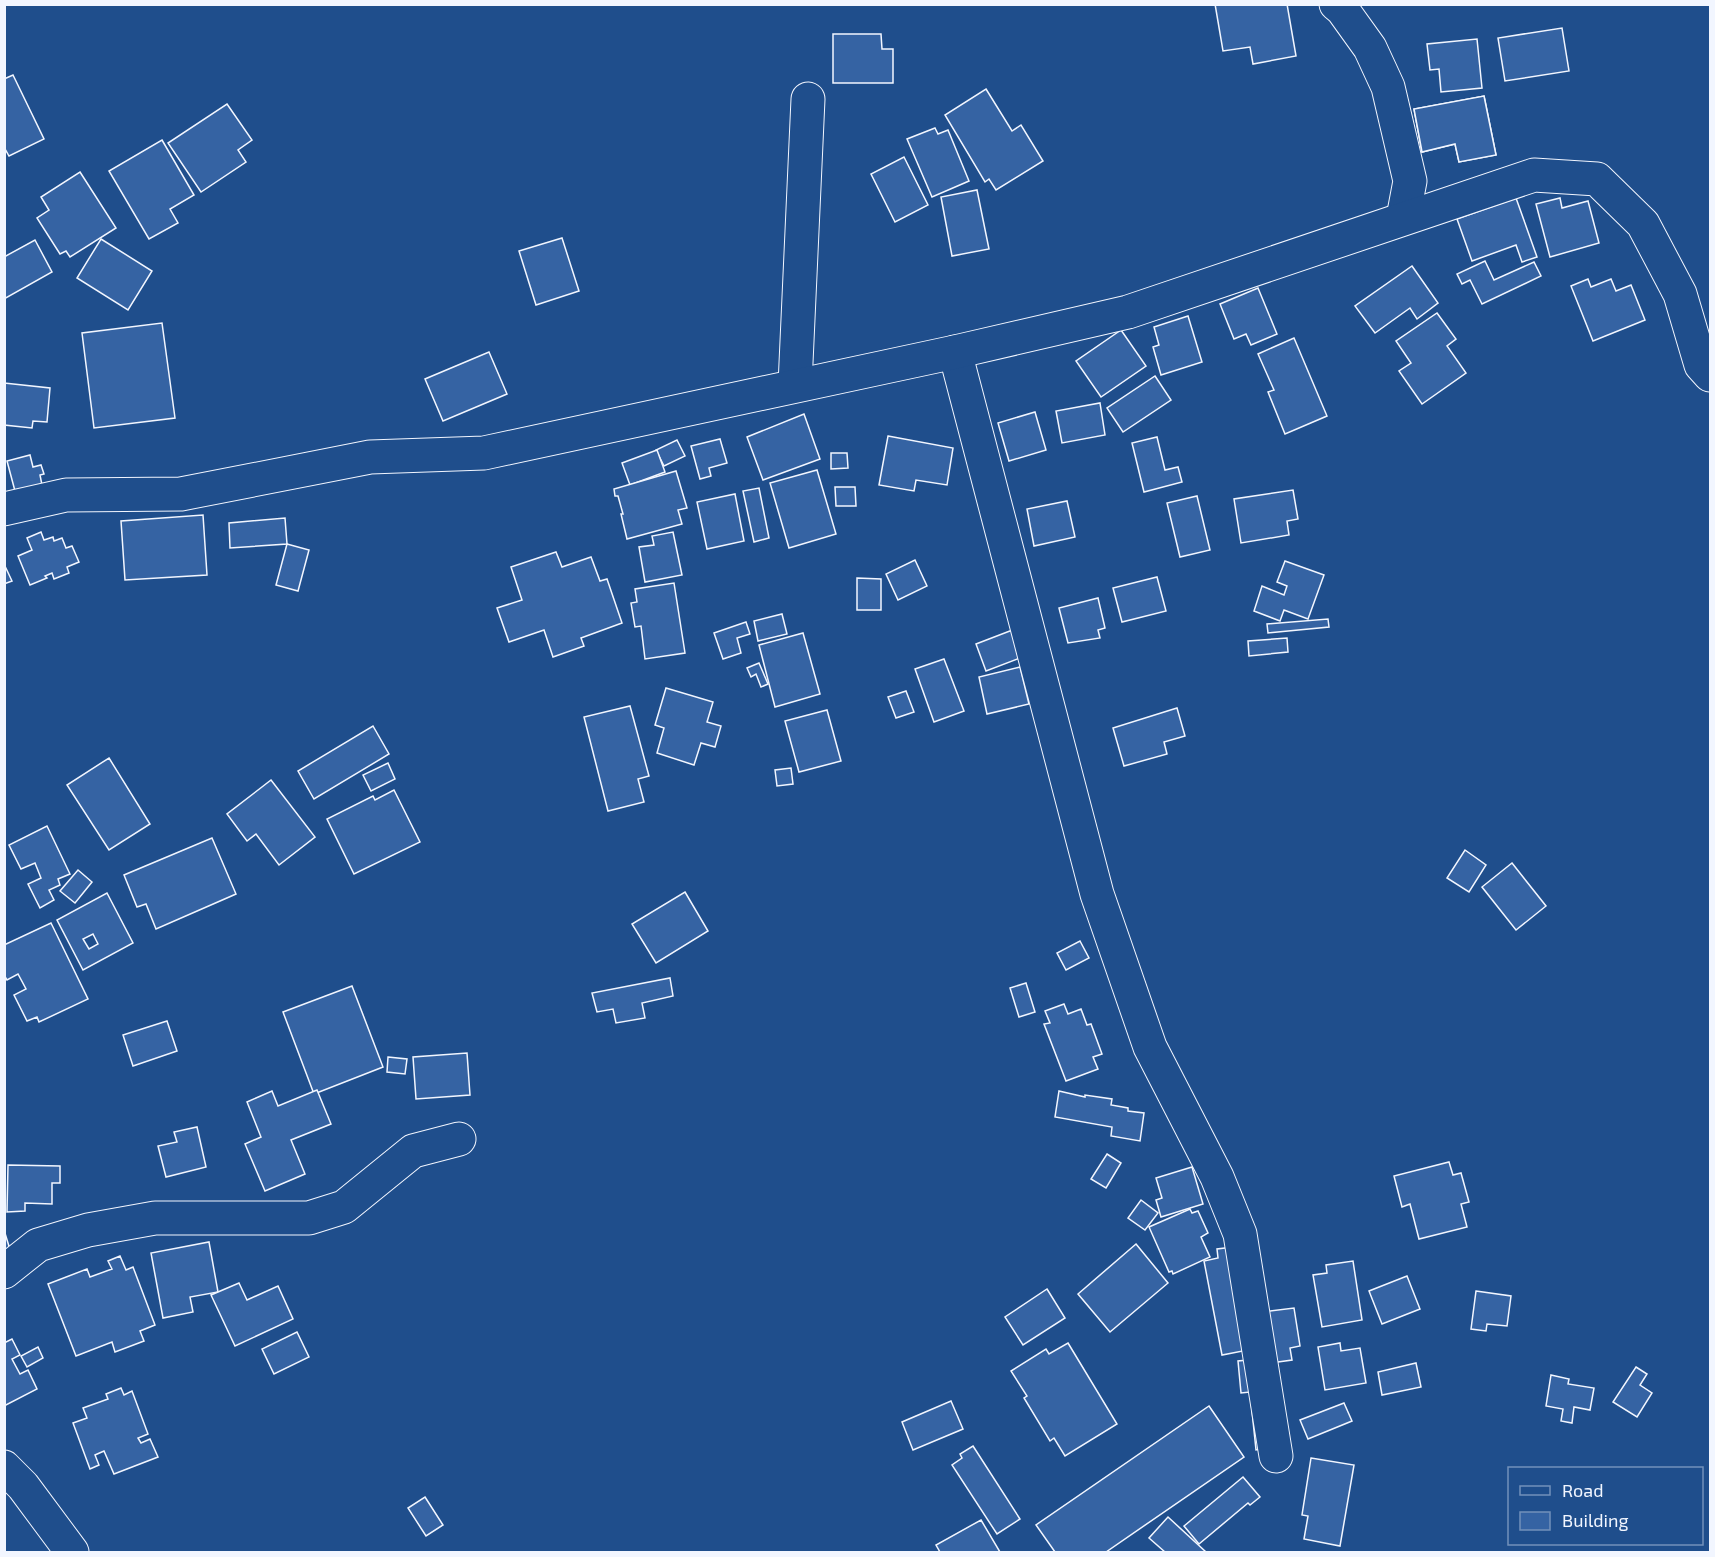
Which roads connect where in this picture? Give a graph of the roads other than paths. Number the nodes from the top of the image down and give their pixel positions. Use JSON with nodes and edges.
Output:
{"nodes":[{"id":1,"x":1336,"y":4,"type":"edge"},
{"id":2,"x":1370,"y":4,"type":"edge"},
{"id":3,"x":1370,"y":48,"type":"junction"},
{"id":4,"x":808,"y":99,"type":"dead end"},
{"id":5,"x":1403,"y":218,"type":"junction"},
{"id":6,"x":955,"y":352,"type":"junction"},
{"id":7,"x":1710,"y":375,"type":"edge"},
{"id":8,"x":795,"y":385,"type":"junction"},
{"id":9,"x":4,"y":510,"type":"edge"},
{"id":10,"x":459,"y":1139,"type":"dead end"},
{"id":11,"x":4,"y":1272,"type":"edge"},
{"id":12,"x":1276,"y":1456,"type":"dead end"},
{"id":13,"x":4,"y":1467,"type":"edge"},
{"id":14,"x":72,"y":1552,"type":"edge"}],
"edges":[{"from":1,"to":3,"type":"street"},
{"from":2,"to":3,"type":"street"},
{"from":3,"to":5,"type":"street"},
{"from":4,"to":8,"type":"street"},
{"from":5,"to":6,"type":"street"},
{"from":5,"to":7,"type":"street"},
{"from":6,"to":8,"type":"street"},
{"from":6,"to":12,"type":"street"},
{"from":8,"to":9,"type":"street"},
{"from":10,"to":11,"type":"street"},
{"from":13,"to":14,"type":"street"}]}
